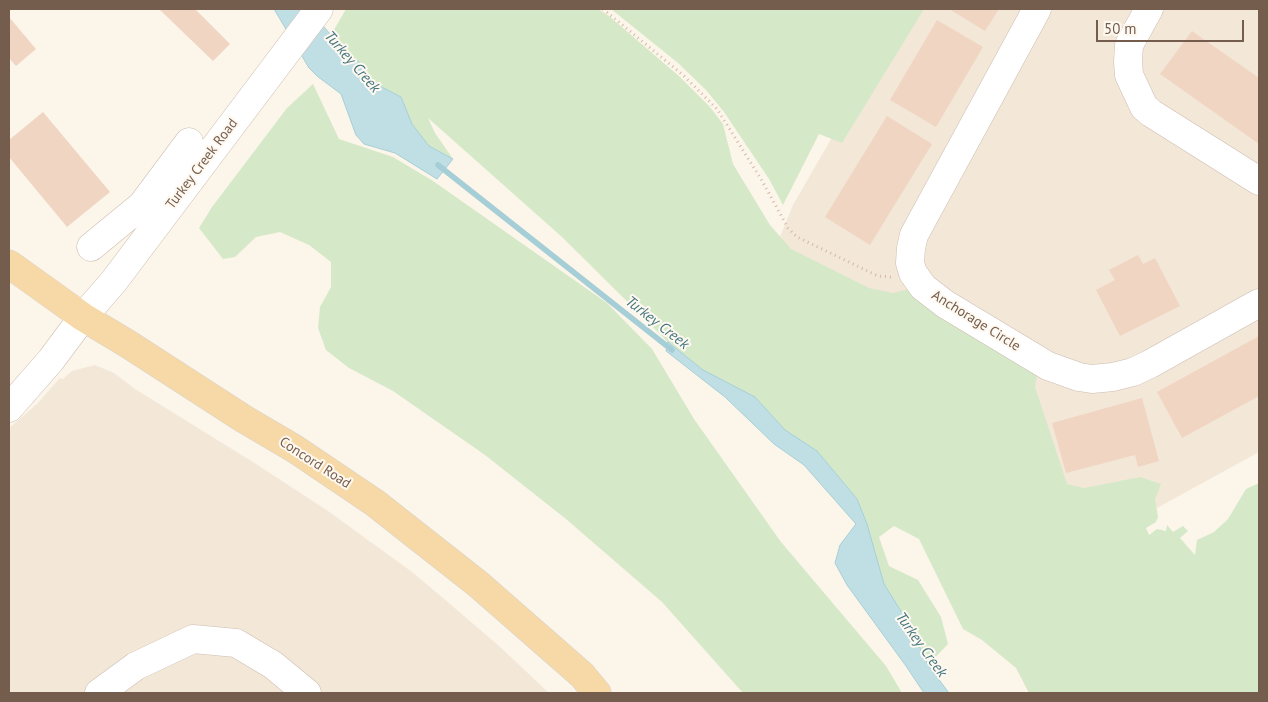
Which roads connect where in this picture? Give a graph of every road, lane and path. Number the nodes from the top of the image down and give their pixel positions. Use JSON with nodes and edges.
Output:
{"nodes":[{"id":1,"x":319,"y":9,"type":"edge"},
{"id":2,"x":603,"y":9,"type":"edge"},
{"id":3,"x":1037,"y":9,"type":"edge"},
{"id":4,"x":1149,"y":9,"type":"edge"},
{"id":5,"x":189,"y":142,"type":"dead end"},
{"id":6,"x":1259,"y":181,"type":"edge"},
{"id":7,"x":151,"y":213,"type":"junction"},
{"id":8,"x":91,"y":246,"type":"dead end"},
{"id":9,"x":9,"y":264,"type":"edge"},
{"id":10,"x":913,"y":273,"type":"junction"},
{"id":11,"x":1259,"y":303,"type":"edge"},
{"id":12,"x":83,"y":317,"type":"junction"},
{"id":13,"x":9,"y":408,"type":"edge"},
{"id":14,"x":99,"y":693,"type":"edge"},
{"id":15,"x":308,"y":693,"type":"edge"},
{"id":16,"x":598,"y":693,"type":"edge"}],
"edges":[{"from":1,"to":7,"type":"street","name":"Turkey Creek Road"},
{"from":2,"to":10,"type":"path"},
{"from":3,"to":10,"type":"street"},
{"from":4,"to":6,"type":"street"},
{"from":5,"to":7,"type":"street"},
{"from":7,"to":8,"type":"street"},
{"from":7,"to":12,"type":"street","name":"Turkey Creek Road"},
{"from":9,"to":12,"type":"main road","name":"Concord Road"},
{"from":10,"to":11,"type":"street","name":"Anchorage Circle"},
{"from":12,"to":13,"type":"street","name":"Turkey Creek Road"},
{"from":12,"to":16,"type":"main road","name":"Concord Road"},
{"from":14,"to":15,"type":"street"}]}
